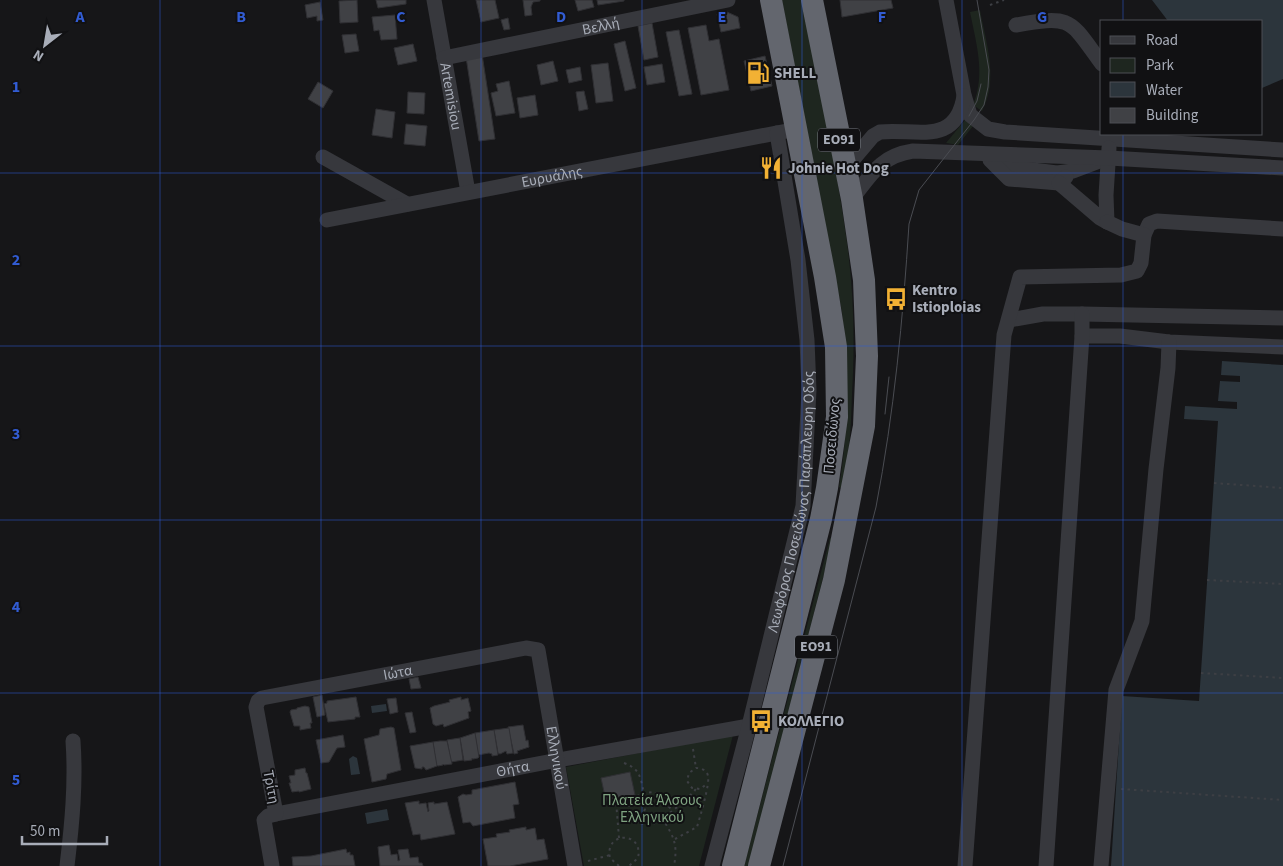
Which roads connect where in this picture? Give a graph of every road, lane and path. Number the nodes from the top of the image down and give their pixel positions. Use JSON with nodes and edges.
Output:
{"nodes":[{"id":1,"x":434,"y":0,"type":"edge"},
{"id":2,"x":728,"y":0,"type":"edge"},
{"id":3,"x":771,"y":0,"type":"edge"},
{"id":4,"x":812,"y":0,"type":"edge"},
{"id":5,"x":946,"y":0,"type":"edge"},
{"id":6,"x":1004,"y":0,"type":"edge"},
{"id":7,"x":996,"y":2,"type":"edge"},
{"id":8,"x":990,"y":5,"type":"dead end"},
{"id":9,"x":1016,"y":25,"type":"dead end"},
{"id":10,"x":444,"y":58,"type":"junction"},
{"id":11,"x":1100,"y":61,"type":"edge"},
{"id":12,"x":964,"y":95,"type":"junction"},
{"id":13,"x":988,"y":129,"type":"junction"},
{"id":14,"x":787,"y":131,"type":"junction"},
{"id":15,"x":1110,"y":137,"type":"edge"},
{"id":16,"x":1283,"y":150,"type":"edge"},
{"id":17,"x":983,"y":153,"type":"junction"},
{"id":18,"x":323,"y":158,"type":"dead end"},
{"id":19,"x":1109,"y":158,"type":"junction"},
{"id":20,"x":1283,"y":168,"type":"edge"},
{"id":21,"x":845,"y":169,"type":"junction"},
{"id":22,"x":1073,"y":171,"type":"junction"},
{"id":23,"x":1059,"y":183,"type":"junction"},
{"id":24,"x":468,"y":192,"type":"junction"},
{"id":25,"x":852,"y":200,"type":"junction"},
{"id":26,"x":406,"y":204,"type":"junction"},
{"id":27,"x":327,"y":220,"type":"dead end"},
{"id":28,"x":1108,"y":222,"type":"junction"},
{"id":29,"x":1283,"y":229,"type":"edge"},
{"id":30,"x":1144,"y":235,"type":"junction"},
{"id":31,"x":1082,"y":314,"type":"junction"},
{"id":32,"x":1283,"y":318,"type":"edge"},
{"id":33,"x":1009,"y":320,"type":"junction"},
{"id":34,"x":1082,"y":336,"type":"junction"},
{"id":35,"x":1169,"y":342,"type":"junction"},
{"id":36,"x":1283,"y":347,"type":"edge"},
{"id":37,"x":1214,"y":483,"type":"dead end"},
{"id":38,"x":1283,"y":488,"type":"edge"},
{"id":39,"x":848,"y":514,"type":"junction"},
{"id":40,"x":811,"y":518,"type":"junction"},
{"id":41,"x":1207,"y":580,"type":"dead end"},
{"id":42,"x":1283,"y":584,"type":"edge"},
{"id":43,"x":538,"y":650,"type":"joint"},
{"id":44,"x":1201,"y":674,"type":"dead end"},
{"id":45,"x":1283,"y":678,"type":"edge"},
{"id":46,"x":258,"y":701,"type":"joint"},
{"id":47,"x":749,"y":726,"type":"junction"},
{"id":48,"x":692,"y":736,"type":"junction"},
{"id":49,"x":73,"y":741,"type":"dead end"},
{"id":50,"x":618,"y":750,"type":"junction"},
{"id":51,"x":558,"y":760,"type":"junction"},
{"id":52,"x":696,"y":768,"type":"junction"},
{"id":53,"x":707,"y":784,"type":"junction"},
{"id":54,"x":1116,"y":788,"type":"dead end"},
{"id":55,"x":696,"y":789,"type":"junction"},
{"id":56,"x":642,"y":794,"type":"junction"},
{"id":57,"x":628,"y":798,"type":"junction"},
{"id":58,"x":1283,"y":800,"type":"edge"},
{"id":59,"x":672,"y":810,"type":"junction"},
{"id":60,"x":276,"y":814,"type":"junction"},
{"id":61,"x":662,"y":818,"type":"junction"},
{"id":62,"x":639,"y":823,"type":"junction"},
{"id":63,"x":619,"y":838,"type":"junction"},
{"id":64,"x":675,"y":839,"type":"junction"},
{"id":65,"x":610,"y":855,"type":"junction"},
{"id":66,"x":575,"y":865,"type":"edge"},
{"id":67,"x":68,"y":866,"type":"edge"},
{"id":68,"x":272,"y":866,"type":"edge"},
{"id":69,"x":619,"y":866,"type":"edge"},
{"id":70,"x":629,"y":866,"type":"edge"},
{"id":71,"x":674,"y":866,"type":"edge"},
{"id":72,"x":712,"y":866,"type":"edge"},
{"id":73,"x":733,"y":866,"type":"edge"},
{"id":74,"x":758,"y":866,"type":"edge"},
{"id":75,"x":965,"y":866,"type":"edge"},
{"id":76,"x":1046,"y":866,"type":"edge"},
{"id":77,"x":1101,"y":866,"type":"edge"}],
"edges":[{"from":1,"to":10,"type":"street","name":"Artemisiou"},
{"from":2,"to":10,"type":"street","name":"Βελλή"},
{"from":3,"to":14,"type":"highway","name":"Ποσειδώνος","number":"ΕΟ91"},
{"from":4,"to":21,"type":"highway","name":"Ποσειδώνος","number":"ΕΟ91"},
{"from":5,"to":12,"type":"street"},
{"from":6,"to":7,"type":"path"},
{"from":7,"to":8,"type":"path"},
{"from":9,"to":11,"type":"street"},
{"from":10,"to":24,"type":"street","name":"Artemisiou"},
{"from":12,"to":13,"type":"street"},
{"from":12,"to":21,"type":"street"},
{"from":13,"to":15,"type":"street"},
{"from":13,"to":17,"type":"street"},
{"from":14,"to":24,"type":"street","name":"Ευρυάλης"},
{"from":14,"to":40,"type":"highway","name":"Ποσειδώνος","number":"ΕΟ91"},
{"from":15,"to":16,"type":"street"},
{"from":15,"to":19,"type":"street"},
{"from":17,"to":19,"type":"street"},
{"from":17,"to":22,"type":"street"},
{"from":17,"to":23,"type":"street"},
{"from":17,"to":25,"type":"street"},
{"from":18,"to":26,"type":"street"},
{"from":19,"to":20,"type":"street"},
{"from":19,"to":22,"type":"street"},
{"from":19,"to":28,"type":"street"},
{"from":21,"to":25,"type":"highway","name":"Ποσειδώνος","number":"ΕΟ91"},
{"from":22,"to":23,"type":"street"},
{"from":23,"to":28,"type":"street"},
{"from":24,"to":26,"type":"street","name":"Ευρυάλης"},
{"from":25,"to":39,"type":"highway","name":"Ποσειδώνος","number":"ΕΟ91"},
{"from":26,"to":27,"type":"street","name":"Ευρυάλης"},
{"from":28,"to":30,"type":"street"},
{"from":29,"to":30,"type":"street"},
{"from":30,"to":33,"type":"street"},
{"from":31,"to":32,"type":"street"},
{"from":31,"to":33,"type":"street"},
{"from":31,"to":34,"type":"street"},
{"from":33,"to":75,"type":"street"},
{"from":34,"to":35,"type":"street"},
{"from":34,"to":76,"type":"street"},
{"from":35,"to":36,"type":"street"},
{"from":35,"to":77,"type":"street"},
{"from":37,"to":38,"type":"path"},
{"from":39,"to":40,"type":"highway"},
{"from":39,"to":74,"type":"highway","name":"Ποσειδώνος","number":"ΕΟ91"},
{"from":40,"to":47,"type":"street","name":"Λεωφόρος Ποσειδώνος Παράπλευρη Οδός"},
{"from":40,"to":73,"type":"highway","name":"Ποσειδώνος","number":"ΕΟ91"},
{"from":41,"to":42,"type":"path"},
{"from":43,"to":46,"type":"street","name":"Ιώτα"},
{"from":43,"to":51,"type":"street","name":"Ελληνικού"},
{"from":44,"to":45,"type":"path"},
{"from":46,"to":60,"type":"street","name":"Τρίτη"},
{"from":47,"to":48,"type":"street","name":"Θήτα"},
{"from":47,"to":72,"type":"street","name":"Λεωφόρος Ποσειδώνος Παράπλευρη Οδός"},
{"from":48,"to":50,"type":"street","name":"Θήτα"},
{"from":48,"to":52,"type":"path"},
{"from":49,"to":67,"type":"street"},
{"from":50,"to":51,"type":"street","name":"Θήτα"},
{"from":50,"to":56,"type":"path"},
{"from":51,"to":60,"type":"street","name":"Θήτα"},
{"from":51,"to":66,"type":"street","name":"Ελληνικού"},
{"from":52,"to":53,"type":"path"},
{"from":52,"to":55,"type":"path"},
{"from":53,"to":55,"type":"path"},
{"from":53,"to":64,"type":"path"},
{"from":54,"to":58,"type":"path"},
{"from":55,"to":59,"type":"path"},
{"from":56,"to":57,"type":"path"},
{"from":56,"to":59,"type":"path"},
{"from":56,"to":62,"type":"path"},
{"from":57,"to":62,"type":"path"},
{"from":57,"to":63,"type":"path"},
{"from":59,"to":61,"type":"path"},
{"from":60,"to":68,"type":"street","name":"Τρίτη"},
{"from":61,"to":62,"type":"path"},
{"from":61,"to":64,"type":"path"},
{"from":63,"to":65,"type":"path"},
{"from":63,"to":70,"type":"path"},
{"from":64,"to":71,"type":"path"},
{"from":65,"to":66,"type":"path"},
{"from":65,"to":69,"type":"path"}]}
